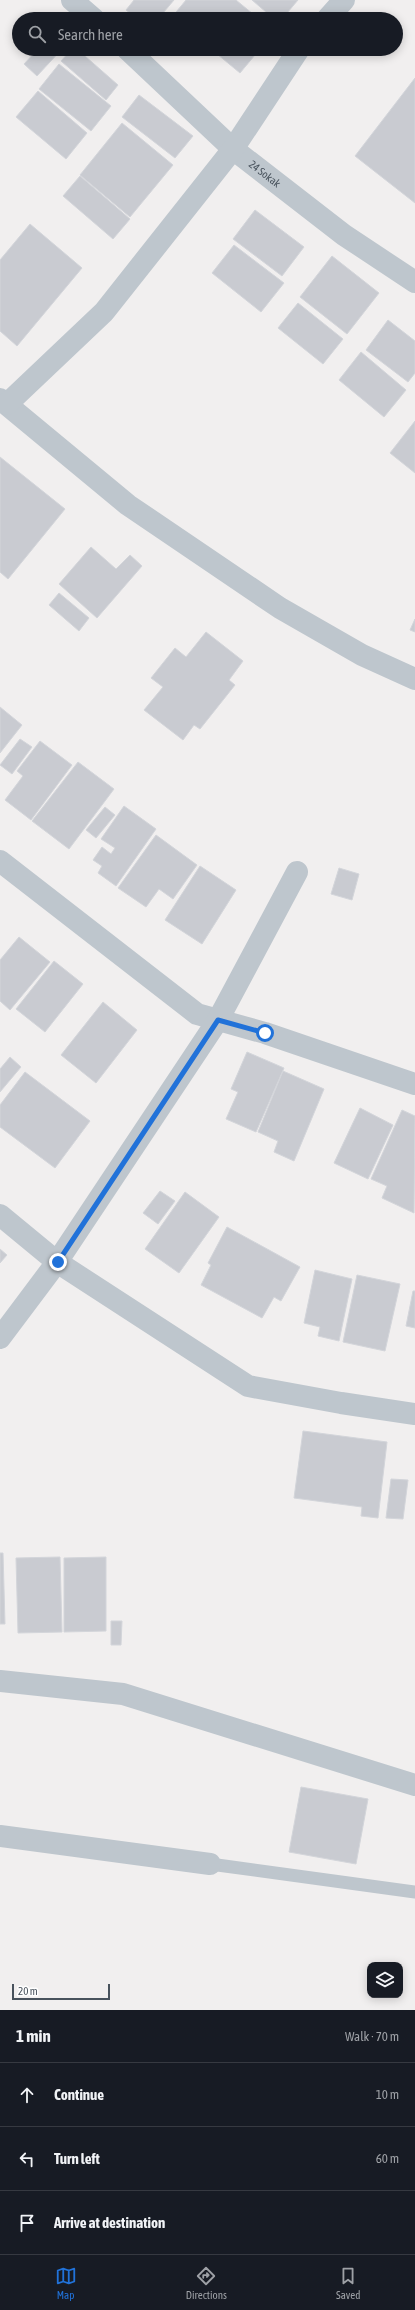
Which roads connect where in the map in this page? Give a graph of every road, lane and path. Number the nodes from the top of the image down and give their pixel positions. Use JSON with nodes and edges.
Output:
{"nodes":[{"id":1,"x":72,"y":0,"type":"edge"},
{"id":2,"x":344,"y":0,"type":"edge"},
{"id":3,"x":86,"y":12,"type":"edge"},
{"id":4,"x":333,"y":12,"type":"edge"},
{"id":5,"x":135,"y":56,"type":"edge"},
{"id":6,"x":294,"y":56,"type":"edge"},
{"id":7,"x":233,"y":149,"type":"junction"},
{"id":8,"x":415,"y":282,"type":"edge"},
{"id":9,"x":3,"y":402,"type":"edge"},
{"id":10,"x":415,"y":679,"type":"edge"},
{"id":11,"x":0,"y":861,"type":"edge"},
{"id":12,"x":297,"y":872,"type":"dead end"},
{"id":13,"x":218,"y":1020,"type":"junction"},
{"id":14,"x":415,"y":1084,"type":"edge"},
{"id":15,"x":0,"y":1216,"type":"edge"},
{"id":16,"x":58,"y":1262,"type":"junction"},
{"id":17,"x":0,"y":1338,"type":"edge"},
{"id":18,"x":415,"y":1414,"type":"edge"},
{"id":19,"x":0,"y":1681,"type":"edge"},
{"id":20,"x":415,"y":1785,"type":"edge"},
{"id":21,"x":0,"y":1836,"type":"edge"},
{"id":22,"x":210,"y":1864,"type":"joint"},
{"id":23,"x":415,"y":1892,"type":"edge"}],
"edges":[{"from":1,"to":3,"type":"street"},
{"from":2,"to":4,"type":"street"},
{"from":5,"to":7,"type":"street","name":"24 Sokak"},
{"from":6,"to":7,"type":"street"},
{"from":7,"to":8,"type":"street","name":"24 Sokak"},
{"from":7,"to":9,"type":"street"},
{"from":9,"to":10,"type":"street"},
{"from":11,"to":13,"type":"street"},
{"from":12,"to":13,"type":"street"},
{"from":13,"to":14,"type":"street"},
{"from":13,"to":16,"type":"street"},
{"from":15,"to":16,"type":"street"},
{"from":16,"to":17,"type":"street"},
{"from":16,"to":18,"type":"street"},
{"from":19,"to":20,"type":"street"},
{"from":21,"to":22,"type":"street"},
{"from":22,"to":23,"type":"lane"}]}
